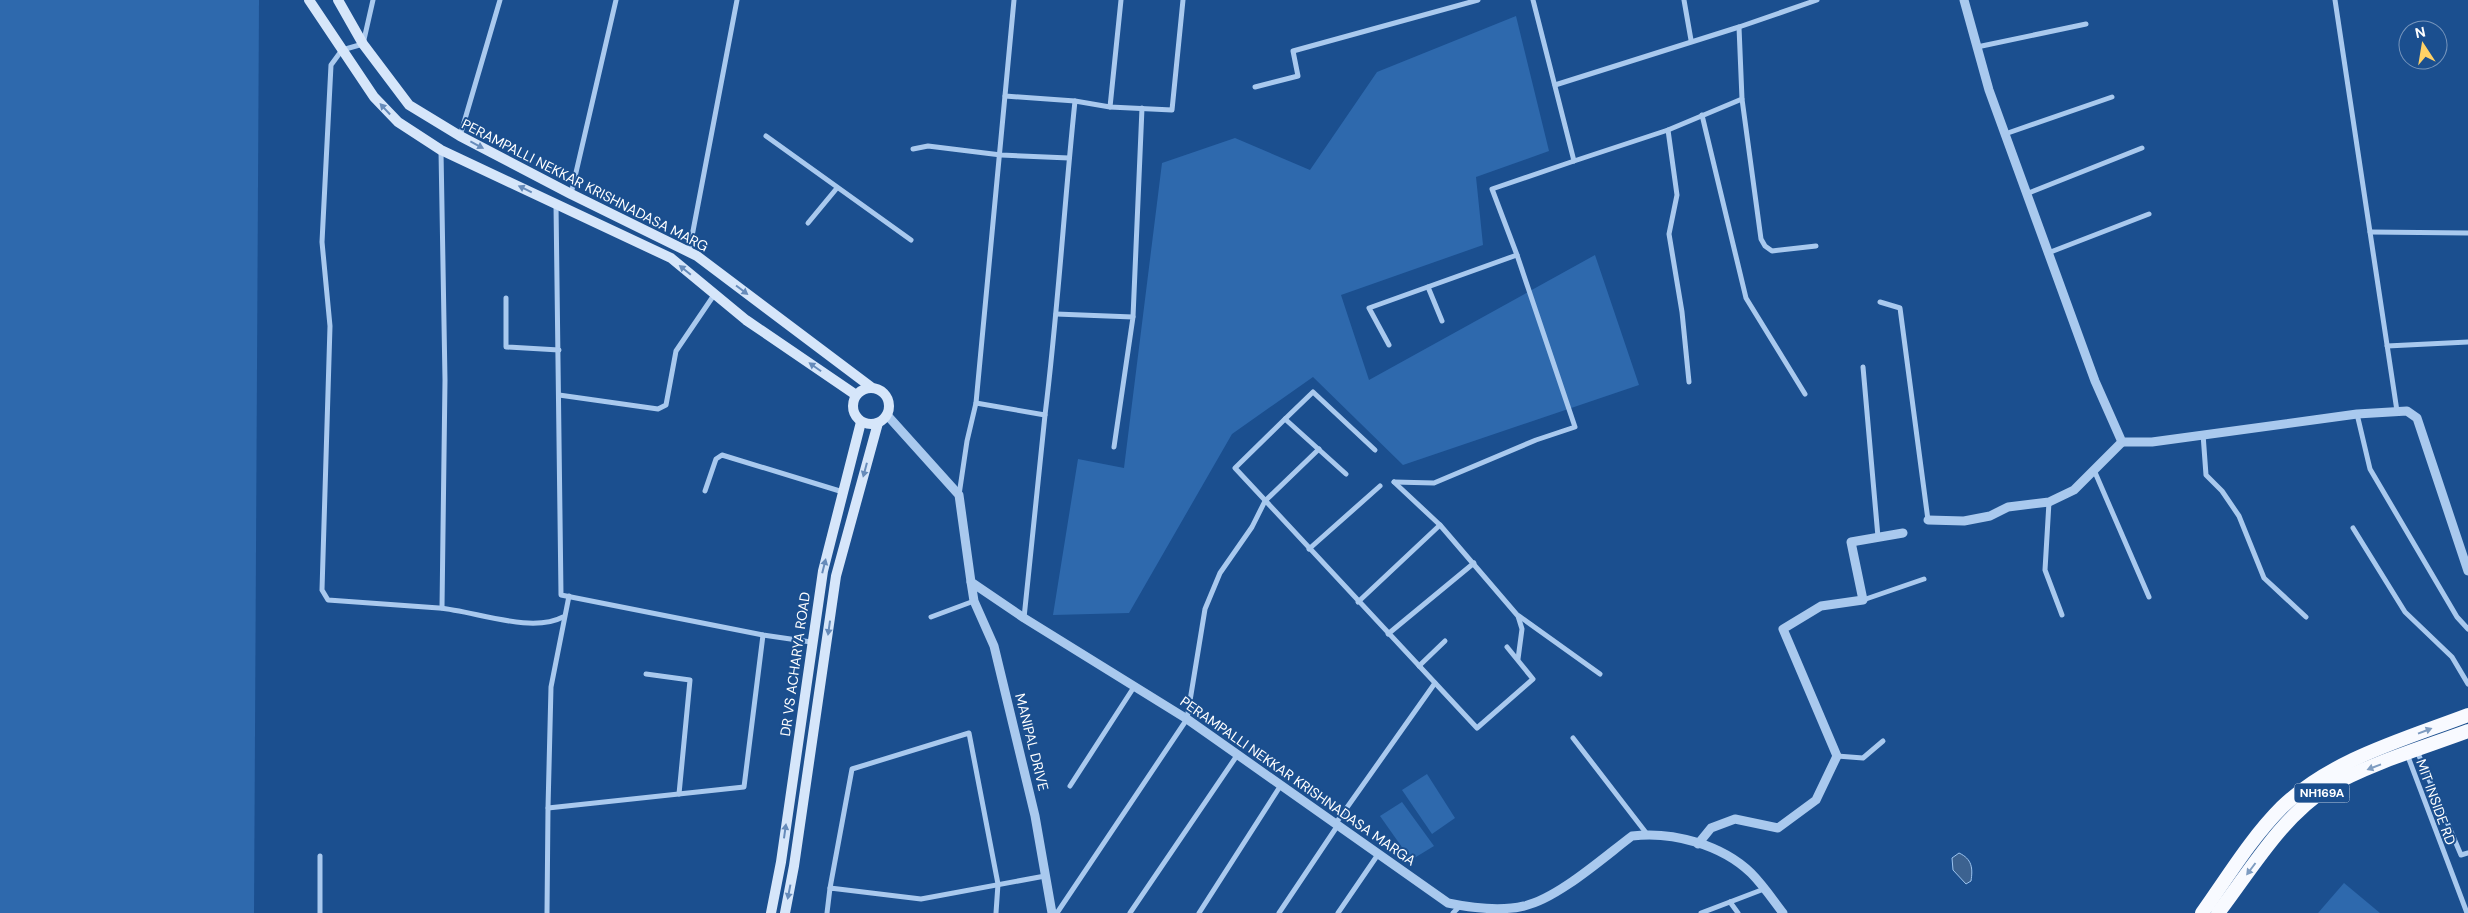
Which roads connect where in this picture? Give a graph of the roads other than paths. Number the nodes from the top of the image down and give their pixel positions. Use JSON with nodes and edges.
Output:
{"nodes":[{"id":1,"x":309,"y":0,"type":"edge"},
{"id":2,"x":338,"y":0,"type":"edge"},
{"id":3,"x":373,"y":0,"type":"edge"},
{"id":4,"x":500,"y":0,"type":"edge"},
{"id":5,"x":616,"y":0,"type":"edge"},
{"id":6,"x":737,"y":0,"type":"edge"},
{"id":7,"x":1014,"y":0,"type":"edge"},
{"id":8,"x":1121,"y":0,"type":"edge"},
{"id":9,"x":1183,"y":0,"type":"edge"},
{"id":10,"x":1478,"y":0,"type":"edge"},
{"id":11,"x":1534,"y":0,"type":"edge"},
{"id":12,"x":1684,"y":0,"type":"edge"},
{"id":13,"x":1795,"y":0,"type":"edge"},
{"id":14,"x":1817,"y":0,"type":"edge"},
{"id":15,"x":1964,"y":0,"type":"edge"},
{"id":16,"x":2335,"y":0,"type":"edge"},
{"id":17,"x":1796,"y":7,"type":"junction"},
{"id":18,"x":2086,"y":24,"type":"dead end"},
{"id":19,"x":1739,"y":27,"type":"junction"},
{"id":20,"x":1691,"y":40,"type":"junction"},
{"id":21,"x":363,"y":44,"type":"junction"},
{"id":22,"x":1977,"y":47,"type":"junction"},
{"id":23,"x":342,"y":50,"type":"junction"},
{"id":24,"x":1555,"y":85,"type":"junction"},
{"id":25,"x":1255,"y":87,"type":"dead end"},
{"id":26,"x":1005,"y":96,"type":"junction"},
{"id":27,"x":2112,"y":97,"type":"dead end"},
{"id":28,"x":1742,"y":99,"type":"junction"},
{"id":29,"x":1075,"y":101,"type":"junction"},
{"id":30,"x":1110,"y":107,"type":"junction"},
{"id":31,"x":1142,"y":108,"type":"junction"},
{"id":32,"x":1702,"y":115,"type":"junction"},
{"id":33,"x":1668,"y":130,"type":"junction"},
{"id":34,"x":2005,"y":134,"type":"junction"},
{"id":35,"x":460,"y":136,"type":"junction"},
{"id":36,"x":766,"y":136,"type":"dead end"},
{"id":37,"x":2142,"y":148,"type":"dead end"},
{"id":38,"x":913,"y":149,"type":"dead end"},
{"id":39,"x":441,"y":150,"type":"junction"},
{"id":40,"x":1001,"y":155,"type":"junction"},
{"id":41,"x":1069,"y":158,"type":"junction"},
{"id":42,"x":1574,"y":161,"type":"junction"},
{"id":43,"x":837,"y":188,"type":"junction"},
{"id":44,"x":571,"y":194,"type":"junction"},
{"id":45,"x":2026,"y":194,"type":"junction"},
{"id":46,"x":556,"y":204,"type":"junction"},
{"id":47,"x":2149,"y":214,"type":"dead end"},
{"id":48,"x":808,"y":223,"type":"dead end"},
{"id":49,"x":2370,"y":232,"type":"junction"},
{"id":50,"x":2468,"y":233,"type":"edge"},
{"id":51,"x":911,"y":240,"type":"dead end"},
{"id":52,"x":1816,"y":246,"type":"dead end"},
{"id":53,"x":689,"y":252,"type":"junction"},
{"id":54,"x":2048,"y":252,"type":"junction"},
{"id":55,"x":1518,"y":255,"type":"junction"},
{"id":56,"x":1428,"y":287,"type":"junction"},
{"id":57,"x":715,"y":294,"type":"junction"},
{"id":58,"x":506,"y":298,"type":"dead end"},
{"id":59,"x":1880,"y":302,"type":"dead end"},
{"id":60,"x":1056,"y":314,"type":"junction"},
{"id":61,"x":1133,"y":317,"type":"junction"},
{"id":62,"x":1442,"y":321,"type":"dead end"},
{"id":63,"x":2468,"y":342,"type":"edge"},
{"id":64,"x":1389,"y":345,"type":"dead end"},
{"id":65,"x":2387,"y":346,"type":"junction"},
{"id":66,"x":559,"y":350,"type":"junction"},
{"id":67,"x":1863,"y":367,"type":"dead end"},
{"id":68,"x":1689,"y":382,"type":"dead end"},
{"id":69,"x":871,"y":387,"type":"junction"},
{"id":70,"x":1805,"y":394,"type":"dead end"},
{"id":71,"x":559,"y":395,"type":"junction"},
{"id":72,"x":856,"y":395,"type":"junction"},
{"id":73,"x":976,"y":403,"type":"junction"},
{"id":74,"x":2397,"y":411,"type":"junction"},
{"id":75,"x":887,"y":414,"type":"junction"},
{"id":76,"x":2357,"y":414,"type":"junction"},
{"id":77,"x":1045,"y":415,"type":"junction"},
{"id":78,"x":1285,"y":419,"type":"junction"},
{"id":79,"x":861,"y":422,"type":"junction"},
{"id":80,"x":878,"y":423,"type":"junction"},
{"id":81,"x":905,"y":434,"type":"junction"},
{"id":82,"x":2203,"y":434,"type":"junction"},
{"id":83,"x":2122,"y":442,"type":"junction"},
{"id":84,"x":1114,"y":447,"type":"dead end"},
{"id":85,"x":917,"y":448,"type":"dead end"},
{"id":86,"x":1319,"y":449,"type":"junction"},
{"id":87,"x":1375,"y":450,"type":"dead end"},
{"id":88,"x":2094,"y":470,"type":"junction"},
{"id":89,"x":1346,"y":474,"type":"dead end"},
{"id":90,"x":1380,"y":486,"type":"dead end"},
{"id":91,"x":705,"y":491,"type":"dead end"},
{"id":92,"x":844,"y":492,"type":"junction"},
{"id":93,"x":959,"y":495,"type":"junction"},
{"id":94,"x":1265,"y":501,"type":"junction"},
{"id":95,"x":2048,"y":502,"type":"junction"},
{"id":96,"x":1928,"y":520,"type":"joint"},
{"id":97,"x":1440,"y":524,"type":"junction"},
{"id":98,"x":2353,"y":528,"type":"dead end"},
{"id":99,"x":1904,"y":533,"type":"dead end"},
{"id":100,"x":1878,"y":537,"type":"junction"},
{"id":101,"x":1309,"y":549,"type":"junction"},
{"id":102,"x":1474,"y":563,"type":"junction"},
{"id":103,"x":2468,"y":571,"type":"edge"},
{"id":104,"x":1924,"y":579,"type":"dead end"},
{"id":105,"x":971,"y":582,"type":"junction"},
{"id":106,"x":569,"y":596,"type":"junction"},
{"id":107,"x":2148,"y":597,"type":"dead end"},
{"id":108,"x":1863,"y":600,"type":"junction"},
{"id":109,"x":974,"y":601,"type":"junction"},
{"id":110,"x":1358,"y":602,"type":"junction"},
{"id":111,"x":442,"y":608,"type":"junction"},
{"id":112,"x":2062,"y":615,"type":"dead end"},
{"id":113,"x":1518,"y":616,"type":"junction"},
{"id":114,"x":563,"y":617,"type":"junction"},
{"id":115,"x":931,"y":617,"type":"dead end"},
{"id":116,"x":2306,"y":617,"type":"dead end"},
{"id":117,"x":1024,"y":618,"type":"junction"},
{"id":118,"x":2468,"y":629,"type":"edge"},
{"id":119,"x":1388,"y":634,"type":"junction"},
{"id":120,"x":763,"y":635,"type":"junction"},
{"id":121,"x":1445,"y":641,"type":"dead end"},
{"id":122,"x":811,"y":642,"type":"junction"},
{"id":123,"x":1507,"y":647,"type":"dead end"},
{"id":124,"x":1518,"y":659,"type":"junction"},
{"id":125,"x":1419,"y":666,"type":"junction"},
{"id":126,"x":646,"y":674,"type":"dead end"},
{"id":127,"x":1600,"y":674,"type":"dead end"},
{"id":128,"x":1435,"y":683,"type":"junction"},
{"id":129,"x":2468,"y":684,"type":"edge"},
{"id":130,"x":1134,"y":687,"type":"junction"},
{"id":131,"x":2468,"y":715,"type":"edge"},
{"id":132,"x":1187,"y":720,"type":"junction"},
{"id":133,"x":2468,"y":731,"type":"edge"},
{"id":134,"x":1573,"y":738,"type":"dead end"},
{"id":135,"x":1883,"y":741,"type":"dead end"},
{"id":136,"x":2412,"y":752,"type":"junction"},
{"id":137,"x":1238,"y":754,"type":"junction"},
{"id":138,"x":1836,"y":756,"type":"junction"},
{"id":139,"x":1282,"y":784,"type":"junction"},
{"id":140,"x":1070,"y":786,"type":"dead end"},
{"id":141,"x":679,"y":794,"type":"junction"},
{"id":142,"x":548,"y":808,"type":"junction"},
{"id":143,"x":1337,"y":824,"type":"junction"},
{"id":144,"x":1646,"y":834,"type":"junction"},
{"id":145,"x":1698,"y":844,"type":"junction"},
{"id":146,"x":1379,"y":853,"type":"junction"},
{"id":147,"x":2468,"y":853,"type":"edge"},
{"id":148,"x":320,"y":856,"type":"dead end"},
{"id":149,"x":781,"y":862,"type":"junction"},
{"id":150,"x":794,"y":866,"type":"junction"},
{"id":151,"x":1045,"y":876,"type":"junction"},
{"id":152,"x":998,"y":884,"type":"junction"},
{"id":153,"x":830,"y":888,"type":"junction"},
{"id":154,"x":1764,"y":889,"type":"junction"},
{"id":155,"x":1730,"y":902,"type":"junction"},
{"id":156,"x":1460,"y":906,"type":"junction"},
{"id":157,"x":1482,"y":910,"type":"edge"},
{"id":158,"x":320,"y":913,"type":"edge"},
{"id":159,"x":547,"y":913,"type":"edge"},
{"id":160,"x":770,"y":913,"type":"edge"},
{"id":161,"x":785,"y":913,"type":"edge"},
{"id":162,"x":827,"y":913,"type":"edge"},
{"id":163,"x":996,"y":913,"type":"edge"},
{"id":164,"x":1052,"y":913,"type":"edge"},
{"id":165,"x":1057,"y":913,"type":"edge"},
{"id":166,"x":1130,"y":913,"type":"edge"},
{"id":167,"x":1199,"y":913,"type":"edge"},
{"id":168,"x":1279,"y":913,"type":"edge"},
{"id":169,"x":1338,"y":913,"type":"edge"},
{"id":170,"x":1453,"y":913,"type":"edge"},
{"id":171,"x":1701,"y":913,"type":"edge"},
{"id":172,"x":1738,"y":913,"type":"edge"},
{"id":173,"x":1783,"y":913,"type":"edge"},
{"id":174,"x":2202,"y":913,"type":"edge"},
{"id":175,"x":2218,"y":913,"type":"edge"},
{"id":176,"x":2466,"y":913,"type":"edge"}],
"edges":[{"from":1,"to":23,"type":"main road","name":"PERAMPALLI NEKKAR KRISHNADASA MARG"},
{"from":2,"to":21,"type":"main road","name":"PERAMPALLI NEKKAR KRISHNADASA MARG"},
{"from":3,"to":21,"type":"street"},
{"from":4,"to":35,"type":"street"},
{"from":5,"to":44,"type":"street"},
{"from":6,"to":53,"type":"street"},
{"from":7,"to":26,"type":"street"},
{"from":8,"to":30,"type":"street"},
{"from":9,"to":31,"type":"street"},
{"from":10,"to":25,"type":"street"},
{"from":11,"to":24,"type":"street"},
{"from":12,"to":20,"type":"street"},
{"from":13,"to":17,"type":"street"},
{"from":14,"to":17,"type":"street"},
{"from":15,"to":22,"type":"street"},
{"from":16,"to":49,"type":"street"},
{"from":17,"to":19,"type":"street"},
{"from":18,"to":22,"type":"street"},
{"from":19,"to":20,"type":"street"},
{"from":19,"to":28,"type":"street"},
{"from":20,"to":24,"type":"street"},
{"from":21,"to":23,"type":"street"},
{"from":21,"to":35,"type":"main road","name":"PERAMPALLI NEKKAR KRISHNADASA MARG"},
{"from":22,"to":34,"type":"street"},
{"from":39,"to":23,"type":"main road","name":"PERAMPALLI NEKKAR KRISHNADASA MARG","one_way":true},
{"from":23,"to":111,"type":"street"},
{"from":24,"to":42,"type":"street"},
{"from":26,"to":29,"type":"street"},
{"from":26,"to":40,"type":"street"},
{"from":27,"to":34,"type":"street"},
{"from":28,"to":32,"type":"street"},
{"from":28,"to":52,"type":"street"},
{"from":29,"to":30,"type":"street"},
{"from":29,"to":41,"type":"street"},
{"from":30,"to":31,"type":"street"},
{"from":31,"to":61,"type":"street"},
{"from":32,"to":33,"type":"street"},
{"from":32,"to":70,"type":"street"},
{"from":33,"to":42,"type":"street"},
{"from":33,"to":68,"type":"street"},
{"from":34,"to":45,"type":"street"},
{"from":35,"to":44,"type":"main road","name":"PERAMPALLI NEKKAR KRISHNADASA MARG","one_way":true},
{"from":36,"to":43,"type":"street"},
{"from":37,"to":45,"type":"street"},
{"from":38,"to":40,"type":"street"},
{"from":46,"to":39,"type":"main road","name":"PERAMPALLI NEKKAR KRISHNADASA MARG","one_way":true},
{"from":39,"to":111,"type":"street"},
{"from":40,"to":41,"type":"street"},
{"from":40,"to":73,"type":"street"},
{"from":41,"to":60,"type":"street"},
{"from":42,"to":55,"type":"street"},
{"from":43,"to":48,"type":"street"},
{"from":43,"to":51,"type":"street"},
{"from":44,"to":53,"type":"main road","name":"PERAMPALLI NEKKAR KRISHNADASA MARG"},
{"from":45,"to":54,"type":"street"},
{"from":57,"to":46,"type":"main road","name":"PERAMPALLI NEKKAR KRISHNADASA MARG","one_way":true},
{"from":46,"to":66,"type":"street"},
{"from":47,"to":54,"type":"street"},
{"from":49,"to":50,"type":"street"},
{"from":49,"to":65,"type":"street"},
{"from":53,"to":69,"type":"main road","name":"PERAMPALLI NEKKAR KRISHNADASA MARG","one_way":true},
{"from":54,"to":83,"type":"street"},
{"from":55,"to":56,"type":"street"},
{"from":55,"to":97,"type":"street"},
{"from":56,"to":62,"type":"street"},
{"from":56,"to":64,"type":"street"},
{"from":57,"to":71,"type":"street"},
{"from":72,"to":57,"type":"main road","name":"PERAMPALLI NEKKAR KRISHNADASA MARG","one_way":true},
{"from":58,"to":66,"type":"street"},
{"from":59,"to":96,"type":"street"},
{"from":60,"to":61,"type":"street"},
{"from":60,"to":77,"type":"street"},
{"from":61,"to":84,"type":"street"},
{"from":63,"to":65,"type":"street"},
{"from":65,"to":74,"type":"street"},
{"from":66,"to":71,"type":"street"},
{"from":67,"to":100,"type":"street"},
{"from":69,"to":72,"type":"main road"},
{"from":69,"to":75,"type":"main road"},
{"from":71,"to":106,"type":"street"},
{"from":72,"to":79,"type":"main road"},
{"from":73,"to":77,"type":"street"},
{"from":73,"to":93,"type":"street"},
{"from":74,"to":76,"type":"street"},
{"from":74,"to":103,"type":"street"},
{"from":75,"to":80,"type":"main road"},
{"from":75,"to":81,"type":"street"},
{"from":76,"to":82,"type":"street"},
{"from":76,"to":118,"type":"street"},
{"from":77,"to":117,"type":"street"},
{"from":78,"to":86,"type":"street"},
{"from":78,"to":87,"type":"street"},
{"from":78,"to":94,"type":"street"},
{"from":79,"to":80,"type":"main road"},
{"from":79,"to":92,"type":"main road","name":"DR VS ACHARYA ROAD"},
{"from":80,"to":150,"type":"main road","name":"DR VS ACHARYA ROAD","one_way":true},
{"from":81,"to":85,"type":"street"},
{"from":81,"to":93,"type":"street"},
{"from":82,"to":83,"type":"street"},
{"from":82,"to":116,"type":"street"},
{"from":83,"to":88,"type":"street"},
{"from":86,"to":89,"type":"street"},
{"from":86,"to":94,"type":"street"},
{"from":88,"to":95,"type":"street"},
{"from":88,"to":107,"type":"street"},
{"from":90,"to":101,"type":"street"},
{"from":91,"to":92,"type":"street"},
{"from":122,"to":92,"type":"main road","name":"DR VS ACHARYA ROAD","one_way":true},
{"from":93,"to":105,"type":"street"},
{"from":94,"to":101,"type":"street"},
{"from":94,"to":132,"type":"street"},
{"from":95,"to":96,"type":"street"},
{"from":95,"to":112,"type":"street"},
{"from":97,"to":102,"type":"street"},
{"from":97,"to":110,"type":"street"},
{"from":98,"to":129,"type":"street"},
{"from":99,"to":100,"type":"street"},
{"from":100,"to":108,"type":"street"},
{"from":101,"to":110,"type":"street"},
{"from":102,"to":113,"type":"street"},
{"from":102,"to":119,"type":"street"},
{"from":104,"to":108,"type":"street"},
{"from":105,"to":109,"type":"street","name":"MANIPAL DRIVE"},
{"from":105,"to":117,"type":"street","name":"PERAMPALLI NEKKAR KRISHNADASA MARGA"},
{"from":106,"to":114,"type":"street"},
{"from":106,"to":120,"type":"street"},
{"from":108,"to":138,"type":"street"},
{"from":109,"to":115,"type":"street"},
{"from":109,"to":151,"type":"street","name":"MANIPAL DRIVE"},
{"from":110,"to":119,"type":"street"},
{"from":111,"to":114,"type":"street"},
{"from":113,"to":124,"type":"street"},
{"from":113,"to":127,"type":"street"},
{"from":114,"to":142,"type":"street"},
{"from":117,"to":130,"type":"street","name":"PERAMPALLI NEKKAR KRISHNADASA MARGA"},
{"from":119,"to":125,"type":"street"},
{"from":120,"to":122,"type":"street"},
{"from":120,"to":141,"type":"street"},
{"from":121,"to":125,"type":"street"},
{"from":149,"to":122,"type":"main road","name":"DR VS ACHARYA ROAD","one_way":true},
{"from":123,"to":124,"type":"street"},
{"from":124,"to":128,"type":"street"},
{"from":125,"to":128,"type":"street"},
{"from":126,"to":141,"type":"street"},
{"from":128,"to":143,"type":"street"},
{"from":130,"to":132,"type":"street","name":"PERAMPALLI NEKKAR KRISHNADASA MARGA"},
{"from":130,"to":140,"type":"street"},
{"from":174,"to":131,"type":"highway","number":"NH169A","one_way":true},
{"from":132,"to":137,"type":"street","name":"PERAMPALLI NEKKAR KRISHNADASA MARGA"},
{"from":132,"to":165,"type":"street"},
{"from":133,"to":136,"type":"highway","number":"NH169A"},
{"from":134,"to":144,"type":"street"},
{"from":135,"to":138,"type":"street"},
{"from":136,"to":147,"type":"street"},
{"from":136,"to":175,"type":"highway","number":"NH169A","one_way":true},
{"from":136,"to":176,"type":"street","name":"MIT INSIDE RD"},
{"from":137,"to":139,"type":"street","name":"PERAMPALLI NEKKAR KRISHNADASA MARGA"},
{"from":137,"to":166,"type":"street"},
{"from":138,"to":145,"type":"street"},
{"from":139,"to":143,"type":"street","name":"PERAMPALLI NEKKAR KRISHNADASA MARGA"},
{"from":139,"to":167,"type":"street"},
{"from":141,"to":142,"type":"street"},
{"from":142,"to":159,"type":"street"},
{"from":143,"to":146,"type":"street","name":"PERAMPALLI NEKKAR KRISHNADASA MARGA"},
{"from":143,"to":168,"type":"street"},
{"from":144,"to":145,"type":"street","name":"PERAMPALLI NEKKAR KRISHNADASA MARGA"},
{"from":144,"to":157,"type":"street","name":"PERAMPALLI NEKKAR KRISHNADASA MARGA"},
{"from":145,"to":154,"type":"street","name":"PERAMPALLI NEKKAR KRISHNADASA MARGA"},
{"from":146,"to":156,"type":"street","name":"PERAMPALLI NEKKAR KRISHNADASA MARGA"},
{"from":146,"to":169,"type":"street"},
{"from":148,"to":158,"type":"street"},
{"from":149,"to":150,"type":"main road"},
{"from":149,"to":160,"type":"main road","name":"DR VS ACHARYA ROAD"},
{"from":150,"to":161,"type":"main road","name":"DR VS ACHARYA ROAD","one_way":true},
{"from":151,"to":152,"type":"street"},
{"from":151,"to":164,"type":"street","name":"MANIPAL DRIVE"},
{"from":152,"to":153,"type":"street"},
{"from":152,"to":153,"type":"street"},
{"from":152,"to":163,"type":"street"},
{"from":153,"to":162,"type":"street"},
{"from":154,"to":155,"type":"street"},
{"from":154,"to":173,"type":"street","name":"PERAMPALLI NEKKAR KRISHNADASA MARGA"},
{"from":155,"to":171,"type":"street"},
{"from":155,"to":172,"type":"street"},
{"from":156,"to":157,"type":"street","name":"PERAMPALLI NEKKAR KRISHNADASA MARGA"},
{"from":156,"to":170,"type":"street"}]}
